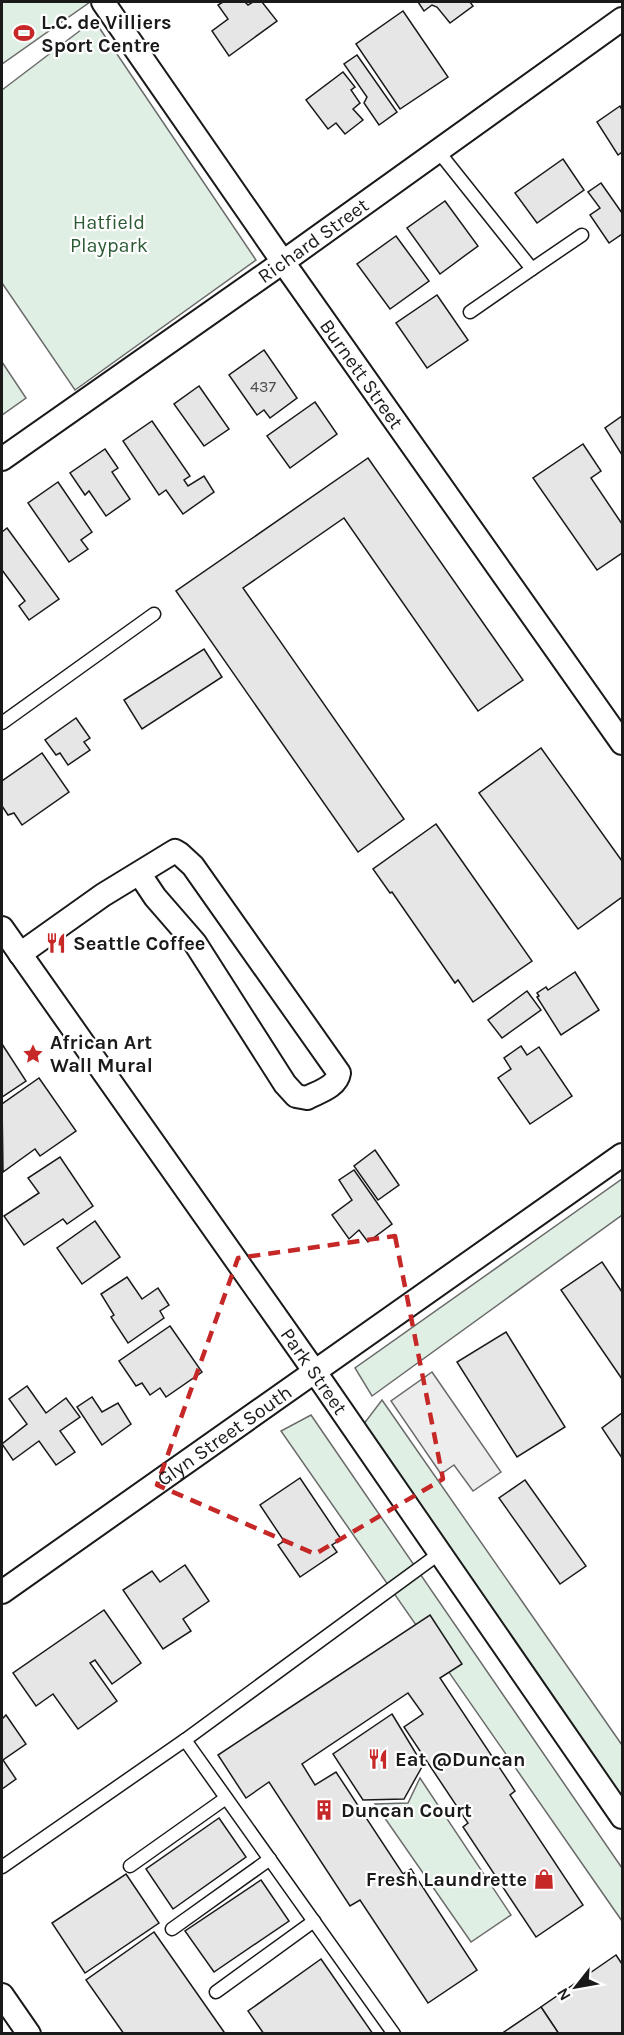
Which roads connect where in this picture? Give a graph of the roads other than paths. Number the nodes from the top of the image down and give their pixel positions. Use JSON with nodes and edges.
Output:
{"nodes":[{"id":1,"x":105,"y":3,"type":"edge"},
{"id":2,"x":622,"y":20,"type":"edge"},
{"id":3,"x":438,"y":151,"type":"junction"},
{"id":4,"x":582,"y":235,"type":"dead end"},
{"id":5,"x":283,"y":262,"type":"junction"},
{"id":6,"x":532,"y":268,"type":"junction"},
{"id":7,"x":470,"y":312,"type":"dead end"},
{"id":8,"x":2,"y":459,"type":"edge"},
{"id":9,"x":154,"y":614,"type":"dead end"},
{"id":10,"x":2,"y":723,"type":"edge"},
{"id":11,"x":622,"y":743,"type":"edge"},
{"id":12,"x":139,"y":873,"type":"junction"},
{"id":13,"x":2,"y":928,"type":"edge"},
{"id":14,"x":20,"y":954,"type":"junction"},
{"id":15,"x":622,"y":1155,"type":"edge"},
{"id":16,"x":315,"y":1372,"type":"junction"},
{"id":17,"x":440,"y":1552,"type":"junction"},
{"id":18,"x":2,"y":1593,"type":"edge"},
{"id":19,"x":184,"y":1740,"type":"junction"},
{"id":20,"x":226,"y":1798,"type":"junction"},
{"id":21,"x":622,"y":1817,"type":"edge"},
{"id":22,"x":270,"y":1859,"type":"junction"},
{"id":23,"x":130,"y":1866,"type":"dead end"},
{"id":24,"x":2,"y":1867,"type":"edge"},
{"id":25,"x":314,"y":1921,"type":"junction"},
{"id":26,"x":172,"y":1929,"type":"dead end"},
{"id":27,"x":216,"y":1992,"type":"dead end"},
{"id":28,"x":2,"y":1995,"type":"edge"},
{"id":29,"x":29,"y":2034,"type":"edge"},
{"id":30,"x":394,"y":2034,"type":"edge"}],
"edges":[{"from":1,"to":5,"type":"street","name":"Burnett Street"},
{"from":2,"to":3,"type":"street","name":"Richard Street"},
{"from":3,"to":5,"type":"street","name":"Richard Street"},
{"from":3,"to":6,"type":"lane"},
{"from":4,"to":6,"type":"lane"},
{"from":5,"to":8,"type":"street","name":"Richard Street"},
{"from":5,"to":11,"type":"street","name":"Burnett Street"},
{"from":6,"to":7,"type":"lane"},
{"from":9,"to":10,"type":"lane"},
{"from":12,"to":12,"type":"street"},
{"from":12,"to":14,"type":"street"},
{"from":13,"to":14,"type":"street","name":"Park Street"},
{"from":14,"to":16,"type":"street","name":"Park Street"},
{"from":15,"to":16,"type":"street","name":"Glyn Street South"},
{"from":16,"to":17,"type":"street","name":"Park Street"},
{"from":16,"to":18,"type":"street","name":"Glyn Street South"},
{"from":17,"to":19,"type":"lane"},
{"from":17,"to":21,"type":"street","name":"Park Street"},
{"from":19,"to":20,"type":"lane"},
{"from":19,"to":24,"type":"lane"},
{"from":20,"to":22,"type":"lane"},
{"from":20,"to":23,"type":"lane"},
{"from":22,"to":25,"type":"lane"},
{"from":22,"to":26,"type":"lane"},
{"from":25,"to":27,"type":"lane"},
{"from":25,"to":30,"type":"lane"},
{"from":28,"to":29,"type":"street"}]}
